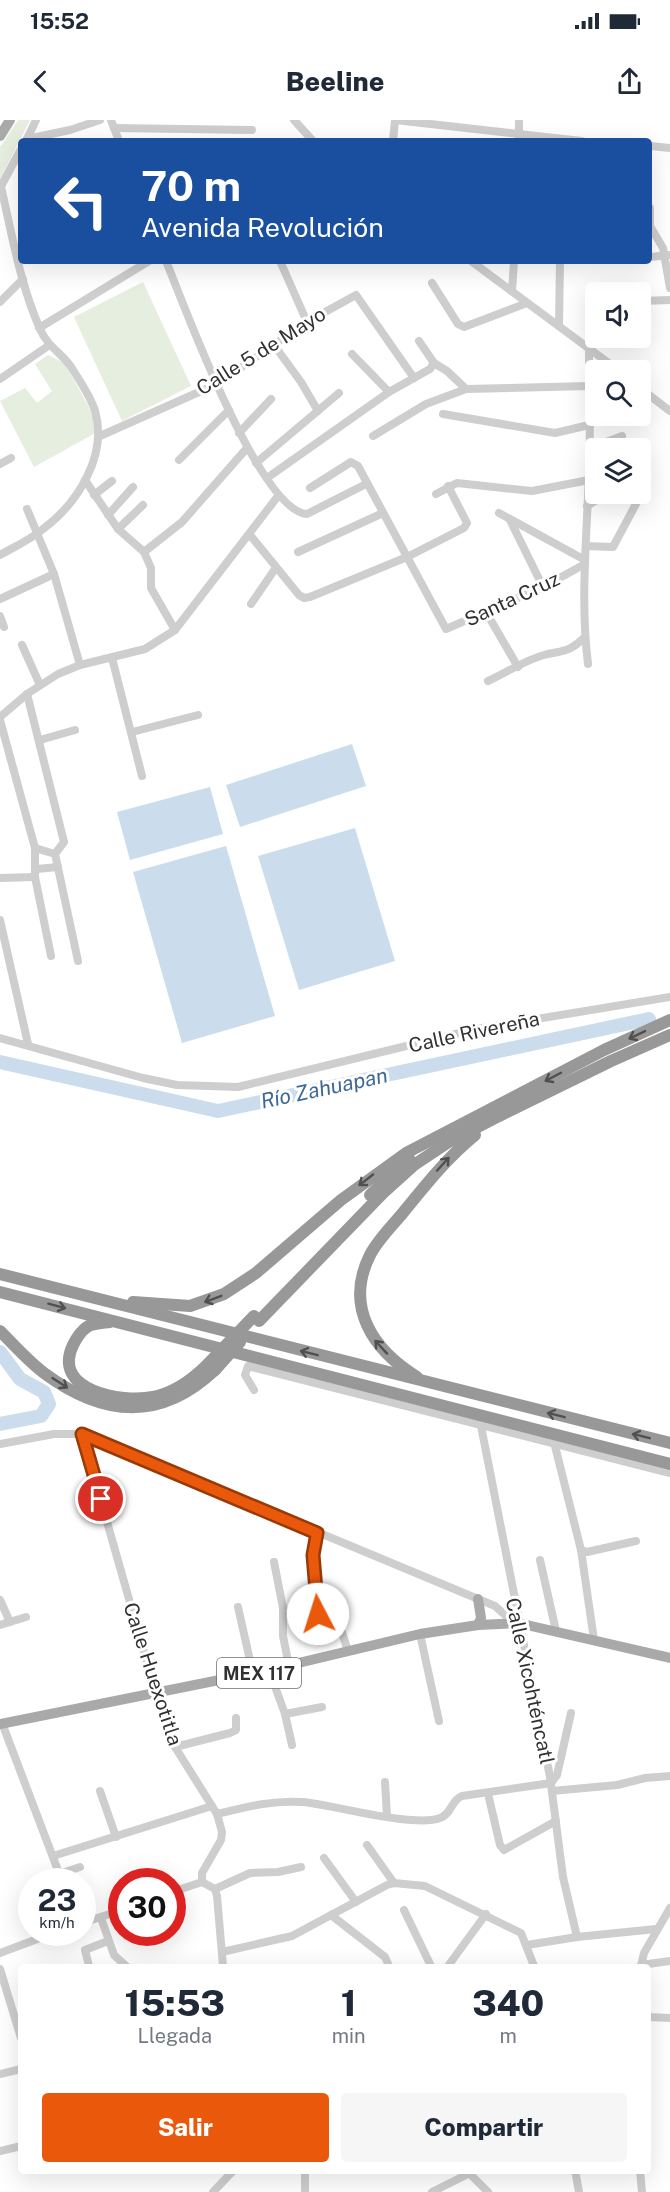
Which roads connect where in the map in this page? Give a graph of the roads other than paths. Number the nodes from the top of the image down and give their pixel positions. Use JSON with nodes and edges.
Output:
{"nodes":[{"id":1,"x":10,"y":120,"type":"edge"},
{"id":2,"x":36,"y":120,"type":"edge"},
{"id":3,"x":100,"y":120,"type":"edge"},
{"id":4,"x":294,"y":120,"type":"edge"},
{"id":5,"x":395,"y":120,"type":"edge"},
{"id":6,"x":519,"y":120,"type":"edge"},
{"id":7,"x":113,"y":124,"type":"edge"},
{"id":8,"x":252,"y":130,"type":"dead end"},
{"id":9,"x":0,"y":136,"type":"edge"},
{"id":10,"x":27,"y":138,"type":"edge"},
{"id":11,"x":35,"y":138,"type":"edge"},
{"id":12,"x":310,"y":138,"type":"edge"},
{"id":13,"x":393,"y":138,"type":"edge"},
{"id":14,"x":519,"y":138,"type":"edge"},
{"id":15,"x":652,"y":146,"type":"edge"},
{"id":16,"x":670,"y":148,"type":"edge"},
{"id":17,"x":18,"y":156,"type":"edge"},
{"id":18,"x":0,"y":188,"type":"edge"},
{"id":19,"x":652,"y":229,"type":"edge"},
{"id":20,"x":18,"y":255,"type":"edge"},
{"id":21,"x":666,"y":256,"type":"edge"},
{"id":22,"x":20,"y":264,"type":"edge"},
{"id":23,"x":144,"y":264,"type":"edge"},
{"id":24,"x":167,"y":264,"type":"edge"},
{"id":25,"x":281,"y":264,"type":"edge"},
{"id":26,"x":475,"y":264,"type":"edge"},
{"id":27,"x":514,"y":264,"type":"edge"},
{"id":28,"x":560,"y":264,"type":"edge"},
{"id":29,"x":23,"y":279,"type":"junction"},
{"id":30,"x":432,"y":283,"type":"dead end"},
{"id":31,"x":670,"y":288,"type":"edge"},
{"id":32,"x":512,"y":291,"type":"junction"},
{"id":33,"x":670,"y":300,"type":"edge"},
{"id":34,"x":651,"y":301,"type":"edge"},
{"id":35,"x":0,"y":302,"type":"edge"},
{"id":36,"x":527,"y":303,"type":"junction"},
{"id":37,"x":307,"y":322,"type":"junction"},
{"id":38,"x":559,"y":326,"type":"junction"},
{"id":39,"x":39,"y":328,"type":"junction"},
{"id":40,"x":419,"y":341,"type":"dead end"},
{"id":41,"x":274,"y":345,"type":"junction"},
{"id":42,"x":48,"y":346,"type":"junction"},
{"id":43,"x":590,"y":349,"type":"junction"},
{"id":44,"x":352,"y":354,"type":"dead end"},
{"id":45,"x":590,"y":360,"type":"edge"},
{"id":46,"x":605,"y":360,"type":"edge"},
{"id":47,"x":434,"y":363,"type":"junction"},
{"id":48,"x":414,"y":378,"type":"junction"},
{"id":49,"x":0,"y":379,"type":"edge"},
{"id":50,"x":217,"y":384,"type":"junction"},
{"id":51,"x":585,"y":386,"type":"edge"},
{"id":52,"x":466,"y":388,"type":"junction"},
{"id":53,"x":389,"y":392,"type":"junction"},
{"id":54,"x":339,"y":393,"type":"dead end"},
{"id":55,"x":651,"y":396,"type":"edge"},
{"id":56,"x":271,"y":399,"type":"dead end"},
{"id":57,"x":229,"y":410,"type":"junction"},
{"id":58,"x":318,"y":411,"type":"junction"},
{"id":59,"x":670,"y":411,"type":"edge"},
{"id":60,"x":443,"y":414,"type":"dead end"},
{"id":61,"x":585,"y":425,"type":"edge"},
{"id":62,"x":239,"y":433,"type":"junction"},
{"id":63,"x":100,"y":436,"type":"junction"},
{"id":64,"x":373,"y":436,"type":"dead end"},
{"id":65,"x":622,"y":436,"type":"dead end"},
{"id":66,"x":617,"y":438,"type":"edge"},
{"id":67,"x":247,"y":448,"type":"junction"},
{"id":68,"x":10,"y":458,"type":"dead end"},
{"id":69,"x":179,"y":460,"type":"dead end"},
{"id":70,"x":256,"y":463,"type":"junction"},
{"id":71,"x":0,"y":464,"type":"edge"},
{"id":72,"x":267,"y":478,"type":"junction"},
{"id":73,"x":85,"y":480,"type":"junction"},
{"id":74,"x":112,"y":481,"type":"dead end"},
{"id":75,"x":585,"y":481,"type":"edge"},
{"id":76,"x":366,"y":484,"type":"junction"},
{"id":77,"x":448,"y":486,"type":"junction"},
{"id":78,"x":133,"y":487,"type":"dead end"},
{"id":79,"x":310,"y":488,"type":"dead end"},
{"id":80,"x":436,"y":494,"type":"dead end"},
{"id":81,"x":94,"y":495,"type":"junction"},
{"id":82,"x":278,"y":496,"type":"junction"},
{"id":83,"x":590,"y":504,"type":"edge"},
{"id":84,"x":636,"y":504,"type":"edge"},
{"id":85,"x":143,"y":505,"type":"dead end"},
{"id":86,"x":587,"y":506,"type":"joint"},
{"id":87,"x":27,"y":509,"type":"dead end"},
{"id":88,"x":383,"y":513,"type":"junction"},
{"id":89,"x":499,"y":513,"type":"dead end"},
{"id":90,"x":108,"y":515,"type":"junction"},
{"id":91,"x":509,"y":519,"type":"junction"},
{"id":92,"x":118,"y":529,"type":"junction"},
{"id":93,"x":38,"y":533,"type":"junction"},
{"id":94,"x":250,"y":535,"type":"junction"},
{"id":95,"x":586,"y":546,"type":"junction"},
{"id":96,"x":144,"y":552,"type":"junction"},
{"id":97,"x":298,"y":552,"type":"dead end"},
{"id":98,"x":0,"y":555,"type":"edge"},
{"id":99,"x":407,"y":557,"type":"junction"},
{"id":100,"x":585,"y":562,"type":"junction"},
{"id":101,"x":275,"y":569,"type":"junction"},
{"id":102,"x":54,"y":574,"type":"junction"},
{"id":103,"x":543,"y":587,"type":"junction"},
{"id":104,"x":0,"y":599,"type":"edge"},
{"id":105,"x":251,"y":604,"type":"dead end"},
{"id":106,"x":486,"y":612,"type":"junction"},
{"id":107,"x":0,"y":616,"type":"edge"},
{"id":108,"x":4,"y":627,"type":"dead end"},
{"id":109,"x":175,"y":630,"type":"junction"},
{"id":110,"x":585,"y":637,"type":"junction"},
{"id":111,"x":22,"y":645,"type":"dead end"},
{"id":112,"x":112,"y":658,"type":"junction"},
{"id":113,"x":588,"y":664,"type":"dead end"},
{"id":114,"x":80,"y":665,"type":"junction"},
{"id":115,"x":518,"y":667,"type":"junction"},
{"id":116,"x":488,"y":681,"type":"dead end"},
{"id":117,"x":40,"y":685,"type":"junction"},
{"id":118,"x":27,"y":694,"type":"junction"},
{"id":119,"x":198,"y":716,"type":"dead end"},
{"id":120,"x":0,"y":718,"type":"edge"},
{"id":121,"x":75,"y":730,"type":"dead end"},
{"id":122,"x":132,"y":732,"type":"junction"},
{"id":123,"x":40,"y":740,"type":"junction"},
{"id":124,"x":142,"y":776,"type":"dead end"},
{"id":125,"x":35,"y":848,"type":"junction"},
{"id":126,"x":55,"y":854,"type":"junction"},
{"id":127,"x":58,"y":867,"type":"junction"},
{"id":128,"x":36,"y":873,"type":"junction"},
{"id":129,"x":0,"y":878,"type":"edge"},
{"id":130,"x":0,"y":921,"type":"edge"},
{"id":131,"x":51,"y":956,"type":"dead end"},
{"id":132,"x":78,"y":961,"type":"dead end"},
{"id":133,"x":670,"y":997,"type":"edge"},
{"id":134,"x":670,"y":1020,"type":"edge"},
{"id":135,"x":670,"y":1035,"type":"edge"},
{"id":136,"x":0,"y":1038,"type":"edge"},
{"id":137,"x":28,"y":1044,"type":"junction"},
{"id":138,"x":607,"y":1055,"type":"junction"},
{"id":139,"x":499,"y":1116,"type":"junction"},
{"id":140,"x":434,"y":1139,"type":"junction"},
{"id":141,"x":0,"y":1274,"type":"edge"},
{"id":142,"x":0,"y":1292,"type":"edge"},
{"id":143,"x":123,"y":1305,"type":"junction"},
{"id":144,"x":256,"y":1318,"type":"junction"},
{"id":145,"x":111,"y":1321,"type":"junction"},
{"id":146,"x":0,"y":1331,"type":"edge"},
{"id":147,"x":211,"y":1367,"type":"junction"},
{"id":148,"x":427,"y":1383,"type":"junction"},
{"id":149,"x":254,"y":1390,"type":"dead end"},
{"id":150,"x":480,"y":1426,"type":"junction"},
{"id":151,"x":82,"y":1434,"type":"junction"},
{"id":152,"x":670,"y":1443,"type":"edge"},
{"id":153,"x":0,"y":1444,"type":"edge"},
{"id":154,"x":555,"y":1446,"type":"junction"},
{"id":155,"x":670,"y":1464,"type":"edge"},
{"id":156,"x":670,"y":1473,"type":"edge"},
{"id":157,"x":317,"y":1533,"type":"junction"},
{"id":158,"x":636,"y":1541,"type":"dead end"},
{"id":159,"x":581,"y":1550,"type":"junction"},
{"id":160,"x":540,"y":1560,"type":"dead end"},
{"id":161,"x":274,"y":1562,"type":"dead end"},
{"id":162,"x":478,"y":1599,"type":"junction"},
{"id":163,"x":0,"y":1600,"type":"edge"},
{"id":164,"x":238,"y":1607,"type":"dead end"},
{"id":165,"x":27,"y":1617,"type":"dead end"},
{"id":166,"x":10,"y":1622,"type":"junction"},
{"id":167,"x":516,"y":1623,"type":"junction"},
{"id":168,"x":0,"y":1625,"type":"edge"},
{"id":169,"x":478,"y":1625,"type":"junction"},
{"id":170,"x":556,"y":1632,"type":"junction"},
{"id":171,"x":420,"y":1634,"type":"junction"},
{"id":172,"x":594,"y":1640,"type":"junction"},
{"id":173,"x":348,"y":1651,"type":"junction"},
{"id":174,"x":670,"y":1658,"type":"edge"},
{"id":175,"x":289,"y":1666,"type":"junction"},
{"id":176,"x":269,"y":1670,"type":"junction"},
{"id":177,"x":253,"y":1674,"type":"junction"},
{"id":178,"x":156,"y":1694,"type":"junction"},
{"id":179,"x":322,"y":1707,"type":"dead end"},
{"id":180,"x":571,"y":1713,"type":"dead end"},
{"id":181,"x":285,"y":1714,"type":"junction"},
{"id":182,"x":236,"y":1718,"type":"dead end"},
{"id":183,"x":439,"y":1721,"type":"dead end"},
{"id":184,"x":1,"y":1724,"type":"edge"},
{"id":185,"x":292,"y":1745,"type":"dead end"},
{"id":186,"x":175,"y":1747,"type":"junction"},
{"id":187,"x":670,"y":1776,"type":"edge"},
{"id":188,"x":385,"y":1782,"type":"dead end"},
{"id":189,"x":552,"y":1787,"type":"junction"},
{"id":190,"x":100,"y":1791,"type":"dead end"},
{"id":191,"x":489,"y":1798,"type":"dead end"},
{"id":192,"x":214,"y":1810,"type":"junction"},
{"id":193,"x":387,"y":1816,"type":"junction"},
{"id":194,"x":556,"y":1821,"type":"junction"},
{"id":195,"x":116,"y":1837,"type":"junction"},
{"id":196,"x":368,"y":1845,"type":"dead end"},
{"id":197,"x":53,"y":1856,"type":"junction"},
{"id":198,"x":324,"y":1858,"type":"dead end"},
{"id":199,"x":301,"y":1867,"type":"dead end"},
{"id":200,"x":58,"y":1868,"type":"edge"},
{"id":201,"x":202,"y":1882,"type":"junction"},
{"id":202,"x":394,"y":1883,"type":"junction"},
{"id":203,"x":186,"y":1887,"type":"edge"},
{"id":204,"x":215,"y":1888,"type":"junction"},
{"id":205,"x":356,"y":1902,"type":"junction"},
{"id":206,"x":670,"y":1908,"type":"edge"},
{"id":207,"x":404,"y":1910,"type":"dead end"},
{"id":208,"x":486,"y":1914,"type":"junction"},
{"id":209,"x":108,"y":1915,"type":"edge"},
{"id":210,"x":331,"y":1915,"type":"junction"},
{"id":211,"x":101,"y":1918,"type":"junction"},
{"id":212,"x":96,"y":1919,"type":"edge"},
{"id":213,"x":656,"y":1929,"type":"junction"},
{"id":214,"x":577,"y":1936,"type":"junction"},
{"id":215,"x":108,"y":1941,"type":"joint"},
{"id":216,"x":526,"y":1941,"type":"junction"},
{"id":217,"x":19,"y":1946,"type":"edge"},
{"id":218,"x":110,"y":1946,"type":"edge"},
{"id":219,"x":222,"y":1952,"type":"junction"},
{"id":220,"x":0,"y":1953,"type":"edge"},
{"id":221,"x":670,"y":1962,"type":"edge"},
{"id":222,"x":88,"y":1964,"type":"edge"},
{"id":223,"x":124,"y":1964,"type":"edge"},
{"id":224,"x":223,"y":1964,"type":"edge"},
{"id":225,"x":388,"y":1964,"type":"edge"},
{"id":226,"x":429,"y":1964,"type":"edge"},
{"id":227,"x":448,"y":1964,"type":"edge"},
{"id":228,"x":533,"y":1964,"type":"edge"},
{"id":229,"x":642,"y":1964,"type":"edge"},
{"id":230,"x":651,"y":1965,"type":"edge"},
{"id":231,"x":0,"y":1969,"type":"edge"},
{"id":232,"x":651,"y":2017,"type":"edge"},
{"id":233,"x":670,"y":2018,"type":"edge"},
{"id":234,"x":18,"y":2028,"type":"edge"},
{"id":235,"x":18,"y":2070,"type":"edge"},
{"id":236,"x":0,"y":2074,"type":"edge"},
{"id":237,"x":18,"y":2147,"type":"edge"},
{"id":238,"x":0,"y":2151,"type":"edge"},
{"id":239,"x":230,"y":2174,"type":"edge"},
{"id":240,"x":305,"y":2174,"type":"edge"},
{"id":241,"x":464,"y":2174,"type":"edge"},
{"id":242,"x":469,"y":2174,"type":"edge"},
{"id":243,"x":576,"y":2174,"type":"edge"},
{"id":244,"x":640,"y":2174,"type":"edge"},
{"id":245,"x":213,"y":2192,"type":"edge"},
{"id":246,"x":304,"y":2192,"type":"edge"},
{"id":247,"x":432,"y":2192,"type":"edge"},
{"id":248,"x":488,"y":2192,"type":"edge"},
{"id":249,"x":579,"y":2192,"type":"edge"},
{"id":250,"x":642,"y":2192,"type":"edge"}],
"edges":[{"from":1,"to":9,"type":"main road"},
{"from":2,"to":10,"type":"street"},
{"from":3,"to":11,"type":"street"},
{"from":4,"to":12,"type":"street"},
{"from":5,"to":13,"type":"street"},
{"from":5,"to":14,"type":"street"},
{"from":6,"to":14,"type":"street"},
{"from":7,"to":8,"type":"street"},
{"from":15,"to":16,"type":"street"},
{"from":17,"to":18,"type":"street"},
{"from":18,"to":20,"type":"street"},
{"from":19,"to":21,"type":"street"},
{"from":21,"to":31,"type":"street"},
{"from":22,"to":29,"type":"street"},
{"from":23,"to":39,"type":"street"},
{"from":24,"to":50,"type":"street"},
{"from":25,"to":37,"type":"street"},
{"from":26,"to":32,"type":"street"},
{"from":27,"to":32,"type":"street"},
{"from":28,"to":38,"type":"street"},
{"from":29,"to":35,"type":"street"},
{"from":29,"to":39,"type":"street"},
{"from":30,"to":36,"type":"street"},
{"from":32,"to":36,"type":"street"},
{"from":33,"to":34,"type":"street"},
{"from":36,"to":38,"type":"street"},
{"from":37,"to":41,"type":"street","name":"Calle 5 de Mayo"},
{"from":37,"to":48,"type":"street","name":"Calle 5 de Mayo"},
{"from":38,"to":43,"type":"street"},
{"from":39,"to":42,"type":"street"},
{"from":40,"to":47,"type":"street"},
{"from":41,"to":50,"type":"street","name":"Calle 5 de Mayo"},
{"from":41,"to":58,"type":"street"},
{"from":42,"to":49,"type":"street"},
{"from":42,"to":63,"type":"street"},
{"from":43,"to":45,"type":"street"},
{"from":43,"to":46,"type":"street"},
{"from":44,"to":53,"type":"street"},
{"from":47,"to":48,"type":"street"},
{"from":47,"to":52,"type":"street"},
{"from":48,"to":53,"type":"street"},
{"from":50,"to":57,"type":"street"},
{"from":50,"to":63,"type":"street","name":"Calle 5 de Mayo"},
{"from":51,"to":52,"type":"street"},
{"from":52,"to":64,"type":"street"},
{"from":53,"to":72,"type":"street"},
{"from":54,"to":58,"type":"street"},
{"from":55,"to":59,"type":"street"},
{"from":56,"to":62,"type":"street"},
{"from":57,"to":62,"type":"street"},
{"from":57,"to":69,"type":"street"},
{"from":58,"to":70,"type":"street"},
{"from":60,"to":61,"type":"street"},
{"from":62,"to":67,"type":"street"},
{"from":63,"to":73,"type":"street"},
{"from":65,"to":66,"type":"street"},
{"from":67,"to":70,"type":"street"},
{"from":67,"to":96,"type":"street"},
{"from":68,"to":71,"type":"street"},
{"from":70,"to":72,"type":"street"},
{"from":72,"to":82,"type":"street"},
{"from":73,"to":81,"type":"street"},
{"from":73,"to":93,"type":"street"},
{"from":74,"to":81,"type":"street"},
{"from":75,"to":77,"type":"street"},
{"from":76,"to":79,"type":"street"},
{"from":76,"to":82,"type":"street"},
{"from":76,"to":88,"type":"street"},
{"from":77,"to":80,"type":"street"},
{"from":77,"to":99,"type":"street"},
{"from":78,"to":90,"type":"street"},
{"from":81,"to":90,"type":"street"},
{"from":82,"to":94,"type":"street"},
{"from":83,"to":86,"type":"street"},
{"from":84,"to":95,"type":"street"},
{"from":85,"to":92,"type":"street"},
{"from":86,"to":95,"type":"street"},
{"from":87,"to":93,"type":"street"},
{"from":88,"to":97,"type":"street"},
{"from":88,"to":99,"type":"street"},
{"from":89,"to":91,"type":"street"},
{"from":90,"to":92,"type":"street"},
{"from":91,"to":100,"type":"street"},
{"from":91,"to":103,"type":"street"},
{"from":92,"to":96,"type":"street"},
{"from":93,"to":98,"type":"street"},
{"from":93,"to":102,"type":"street"},
{"from":94,"to":101,"type":"street"},
{"from":94,"to":109,"type":"street"},
{"from":95,"to":100,"type":"street"},
{"from":96,"to":109,"type":"street"},
{"from":99,"to":101,"type":"street"},
{"from":99,"to":106,"type":"street","name":"Santa Cruz"},
{"from":100,"to":103,"type":"street","name":"Santa Cruz"},
{"from":100,"to":110,"type":"street"},
{"from":101,"to":105,"type":"street"},
{"from":102,"to":104,"type":"street"},
{"from":102,"to":114,"type":"street"},
{"from":103,"to":106,"type":"street","name":"Santa Cruz"},
{"from":106,"to":115,"type":"street"},
{"from":107,"to":108,"type":"street"},
{"from":109,"to":112,"type":"street"},
{"from":110,"to":113,"type":"street"},
{"from":110,"to":115,"type":"street"},
{"from":111,"to":117,"type":"street"},
{"from":112,"to":114,"type":"street"},
{"from":112,"to":122,"type":"street"},
{"from":114,"to":117,"type":"street"},
{"from":115,"to":116,"type":"street"},
{"from":117,"to":118,"type":"street"},
{"from":118,"to":120,"type":"street"},
{"from":118,"to":123,"type":"street"},
{"from":119,"to":122,"type":"street"},
{"from":120,"to":125,"type":"street"},
{"from":121,"to":123,"type":"street"},
{"from":122,"to":124,"type":"street"},
{"from":123,"to":126,"type":"street"},
{"from":125,"to":126,"type":"street"},
{"from":125,"to":128,"type":"street"},
{"from":126,"to":127,"type":"street"},
{"from":127,"to":128,"type":"street"},
{"from":127,"to":132,"type":"street"},
{"from":128,"to":129,"type":"street"},
{"from":128,"to":131,"type":"street"},
{"from":130,"to":137,"type":"street"},
{"from":133,"to":137,"type":"street","name":"Calle Rivereña"},
{"from":134,"to":138,"type":"highway","one_way":true},
{"from":135,"to":138,"type":"highway"},
{"from":136,"to":137,"type":"street","name":"Calle Rivereña"},
{"from":138,"to":139,"type":"highway"},
{"from":138,"to":140,"type":"highway","one_way":true},
{"from":139,"to":144,"type":"highway"},
{"from":148,"to":139,"type":"highway","one_way":true},
{"from":140,"to":143,"type":"highway","one_way":true},
{"from":140,"to":144,"type":"highway"},
{"from":141,"to":143,"type":"highway"},
{"from":142,"to":145,"type":"highway","one_way":true},
{"from":148,"to":143,"type":"highway","one_way":true},
{"from":144,"to":147,"type":"highway","bridge":true},
{"from":145,"to":147,"type":"highway"},
{"from":145,"to":155,"type":"highway"},
{"from":146,"to":147,"type":"highway","one_way":true},
{"from":152,"to":148,"type":"highway","one_way":true},
{"from":149,"to":150,"type":"street"},
{"from":150,"to":154,"type":"street"},
{"from":150,"to":167,"type":"street","name":"Calle Xicohténcatl"},
{"from":151,"to":153,"type":"street"},
{"from":151,"to":157,"type":"street"},
{"from":151,"to":178,"type":"street","name":"Calle Huexotitla"},
{"from":154,"to":156,"type":"street"},
{"from":154,"to":159,"type":"street"},
{"from":157,"to":162,"type":"street"},
{"from":157,"to":173,"type":"street"},
{"from":158,"to":159,"type":"street"},
{"from":159,"to":172,"type":"street"},
{"from":160,"to":170,"type":"street"},
{"from":161,"to":175,"type":"street"},
{"from":162,"to":167,"type":"street"},
{"from":162,"to":169,"type":"main road"},
{"from":163,"to":166,"type":"street"},
{"from":164,"to":177,"type":"street"},
{"from":165,"to":166,"type":"street"},
{"from":166,"to":168,"type":"street"},
{"from":167,"to":169,"type":"main road","number":"MEX 117"},
{"from":167,"to":170,"type":"main road","number":"MEX 117"},
{"from":167,"to":189,"type":"street","name":"Calle Xicohténcatl"},
{"from":169,"to":171,"type":"main road","number":"MEX 117"},
{"from":170,"to":172,"type":"main road","number":"MEX 117"},
{"from":171,"to":173,"type":"main road","number":"MEX 117"},
{"from":171,"to":183,"type":"street"},
{"from":172,"to":174,"type":"main road","number":"MEX 117"},
{"from":173,"to":175,"type":"main road","number":"MEX 117"},
{"from":175,"to":176,"type":"main road","number":"MEX 117"},
{"from":176,"to":177,"type":"main road","number":"MEX 117"},
{"from":176,"to":181,"type":"street"},
{"from":177,"to":178,"type":"main road","number":"MEX 117"},
{"from":178,"to":184,"type":"main road","number":"MEX 117"},
{"from":178,"to":186,"type":"street","name":"Calle Huexotitla"},
{"from":179,"to":181,"type":"street"},
{"from":180,"to":189,"type":"street"},
{"from":181,"to":185,"type":"street"},
{"from":182,"to":186,"type":"street"},
{"from":184,"to":197,"type":"street"},
{"from":186,"to":192,"type":"street","name":"Calle Huexotitla"},
{"from":187,"to":189,"type":"street"},
{"from":188,"to":193,"type":"street"},
{"from":189,"to":193,"type":"street"},
{"from":189,"to":194,"type":"street","name":"Calle Xicohténcatl"},
{"from":190,"to":195,"type":"street"},
{"from":191,"to":194,"type":"street"},
{"from":192,"to":193,"type":"street"},
{"from":192,"to":195,"type":"street"},
{"from":192,"to":201,"type":"street","name":"Calle Huexotitla"},
{"from":194,"to":214,"type":"street","name":"Calle Xicohténcatl"},
{"from":195,"to":197,"type":"street"},
{"from":196,"to":202,"type":"street"},
{"from":197,"to":200,"type":"street"},
{"from":198,"to":205,"type":"street"},
{"from":199,"to":204,"type":"street"},
{"from":201,"to":203,"type":"street"},
{"from":201,"to":204,"type":"street"},
{"from":202,"to":205,"type":"street"},
{"from":202,"to":208,"type":"street"},
{"from":204,"to":219,"type":"street"},
{"from":205,"to":210,"type":"street"},
{"from":206,"to":213,"type":"street"},
{"from":207,"to":226,"type":"street"},
{"from":208,"to":216,"type":"street"},
{"from":208,"to":227,"type":"street"},
{"from":209,"to":211,"type":"street"},
{"from":210,"to":219,"type":"street"},
{"from":210,"to":225,"type":"street"},
{"from":211,"to":212,"type":"street"},
{"from":211,"to":215,"type":"street"},
{"from":213,"to":214,"type":"street"},
{"from":213,"to":229,"type":"street"},
{"from":214,"to":216,"type":"street"},
{"from":215,"to":222,"type":"street"},
{"from":216,"to":228,"type":"street"},
{"from":217,"to":220,"type":"street"},
{"from":218,"to":223,"type":"street"},
{"from":219,"to":224,"type":"street"},
{"from":221,"to":230,"type":"street"},
{"from":231,"to":234,"type":"street"},
{"from":232,"to":233,"type":"street"},
{"from":235,"to":236,"type":"street"},
{"from":237,"to":238,"type":"street"},
{"from":239,"to":245,"type":"street"},
{"from":240,"to":246,"type":"street"},
{"from":241,"to":247,"type":"street"},
{"from":242,"to":248,"type":"street"},
{"from":243,"to":249,"type":"street"},
{"from":244,"to":250,"type":"street"}]}
